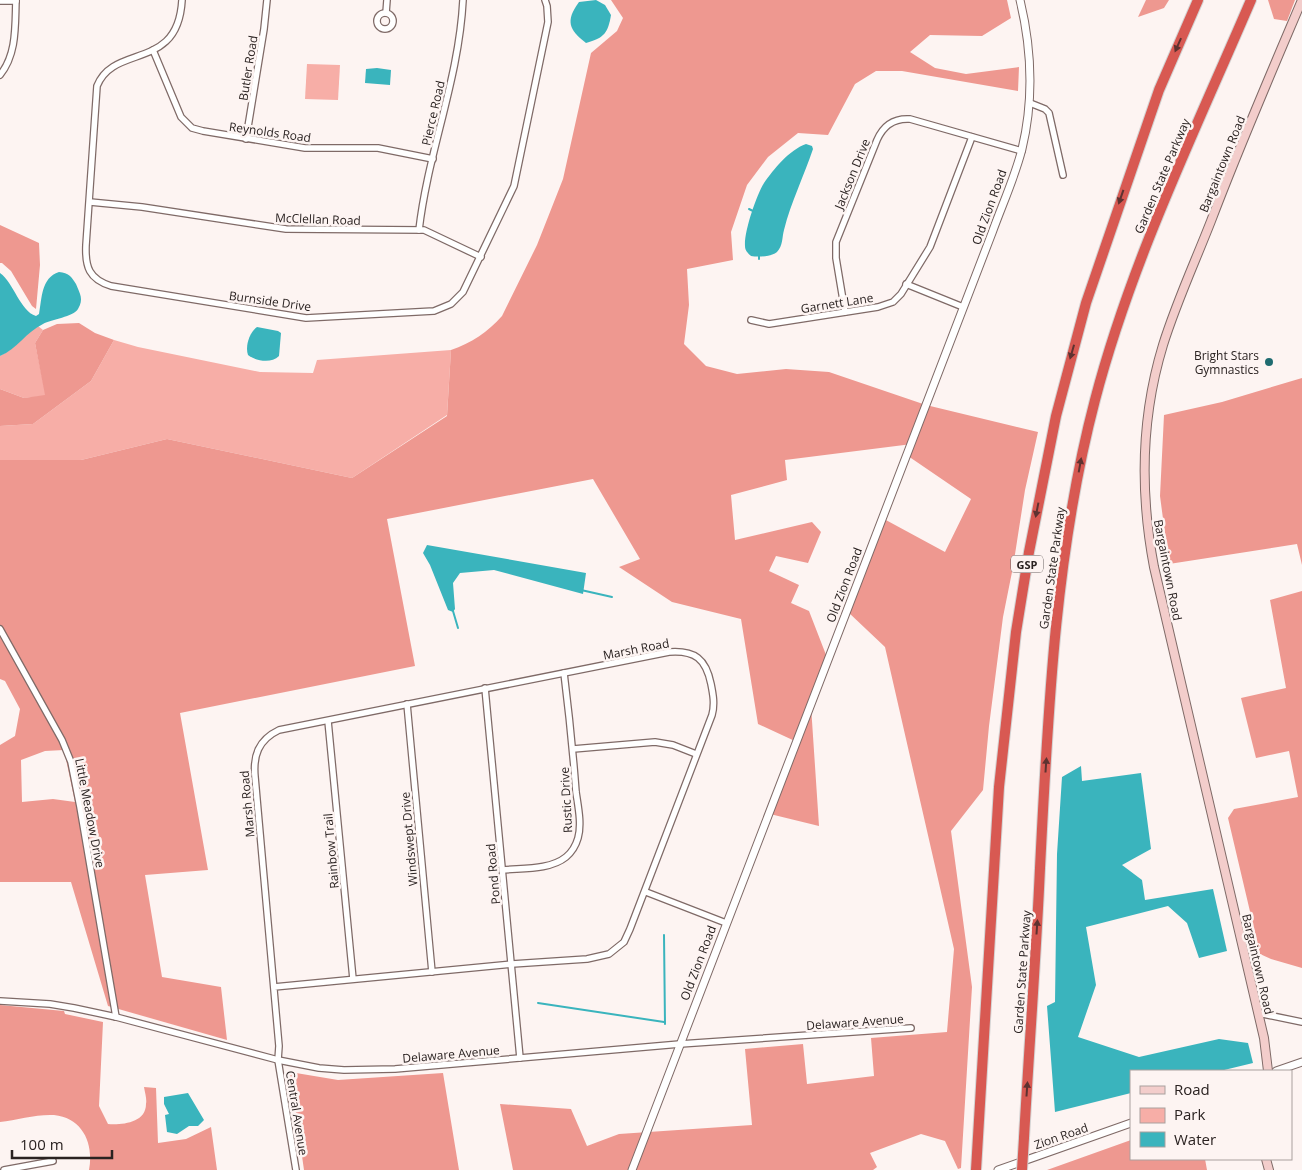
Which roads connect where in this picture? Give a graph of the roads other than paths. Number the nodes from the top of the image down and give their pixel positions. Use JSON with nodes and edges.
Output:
{"nodes":[{"id":1,"x":0,"y":0,"type":"edge"},
{"id":2,"x":182,"y":0,"type":"edge"},
{"id":3,"x":267,"y":0,"type":"edge"},
{"id":4,"x":387,"y":0,"type":"edge"},
{"id":5,"x":463,"y":0,"type":"edge"},
{"id":6,"x":1020,"y":0,"type":"edge"},
{"id":7,"x":1198,"y":0,"type":"edge"},
{"id":8,"x":1251,"y":0,"type":"edge"},
{"id":9,"x":1302,"y":0,"type":"edge"},
{"id":10,"x":16,"y":1,"type":"edge"},
{"id":11,"x":546,"y":3,"type":"edge"},
{"id":12,"x":386,"y":13,"type":"dead end"},
{"id":13,"x":153,"y":50,"type":"junction"},
{"id":14,"x":0,"y":75,"type":"edge"},
{"id":15,"x":1030,"y":103,"type":"junction"},
{"id":16,"x":972,"y":137,"type":"junction"},
{"id":17,"x":246,"y":139,"type":"junction"},
{"id":18,"x":1022,"y":151,"type":"junction"},
{"id":19,"x":433,"y":159,"type":"junction"},
{"id":20,"x":1063,"y":175,"type":"dead end"},
{"id":21,"x":90,"y":202,"type":"junction"},
{"id":22,"x":419,"y":230,"type":"junction"},
{"id":23,"x":481,"y":257,"type":"junction"},
{"id":24,"x":906,"y":284,"type":"junction"},
{"id":25,"x":963,"y":308,"type":"junction"},
{"id":26,"x":845,"y":312,"type":"junction"},
{"id":27,"x":751,"y":320,"type":"dead end"},
{"id":28,"x":0,"y":629,"type":"edge"},
{"id":29,"x":564,"y":673,"type":"junction"},
{"id":30,"x":485,"y":688,"type":"junction"},
{"id":31,"x":407,"y":704,"type":"junction"},
{"id":32,"x":328,"y":721,"type":"junction"},
{"id":33,"x":573,"y":749,"type":"junction"},
{"id":34,"x":696,"y":754,"type":"junction"},
{"id":35,"x":503,"y":870,"type":"junction"},
{"id":36,"x":646,"y":892,"type":"junction"},
{"id":37,"x":726,"y":923,"type":"junction"},
{"id":38,"x":512,"y":964,"type":"junction"},
{"id":39,"x":432,"y":972,"type":"junction"},
{"id":40,"x":353,"y":979,"type":"junction"},
{"id":41,"x":274,"y":987,"type":"junction"},
{"id":42,"x":0,"y":1000,"type":"edge"},
{"id":43,"x":1258,"y":1013,"type":"junction"},
{"id":44,"x":116,"y":1017,"type":"junction"},
{"id":45,"x":1302,"y":1022,"type":"edge"},
{"id":46,"x":911,"y":1028,"type":"dead end"},
{"id":47,"x":680,"y":1044,"type":"junction"},
{"id":48,"x":520,"y":1058,"type":"junction"},
{"id":49,"x":278,"y":1060,"type":"junction"},
{"id":50,"x":1302,"y":1062,"type":"edge"},
{"id":51,"x":1268,"y":1070,"type":"edge"},
{"id":52,"x":1279,"y":1070,"type":"edge"},
{"id":53,"x":1130,"y":1123,"type":"edge"},
{"id":54,"x":53,"y":1161,"type":"dead end"},
{"id":55,"x":4,"y":1170,"type":"edge"},
{"id":56,"x":296,"y":1170,"type":"edge"},
{"id":57,"x":632,"y":1170,"type":"edge"},
{"id":58,"x":976,"y":1170,"type":"edge"},
{"id":59,"x":998,"y":1170,"type":"edge"},
{"id":60,"x":1022,"y":1170,"type":"edge"}],
"edges":[{"from":1,"to":10,"type":"street"},
{"from":2,"to":13,"type":"street","name":"Burnside Drive"},
{"from":3,"to":17,"type":"street","name":"Butler Road"},
{"from":4,"to":12,"type":"street"},
{"from":5,"to":19,"type":"street","name":"Pierce Road"},
{"from":6,"to":15,"type":"street","name":"Old Zion Road"},
{"from":7,"to":58,"type":"highway","name":"Garden State Parkway","number":"GSP","one_way":true},
{"from":60,"to":8,"type":"highway","name":"Garden State Parkway","one_way":true,"bridge":true},
{"from":9,"to":43,"type":"main road","name":"Bargaintown Road"},
{"from":10,"to":14,"type":"street"},
{"from":11,"to":23,"type":"street","name":"Burnside Drive"},
{"from":13,"to":17,"type":"street","name":"Reynolds Road"},
{"from":13,"to":21,"type":"street","name":"Burnside Drive"},
{"from":15,"to":18,"type":"street","name":"Old Zion Road"},
{"from":15,"to":20,"type":"street"},
{"from":16,"to":18,"type":"street","name":"Jackson Drive"},
{"from":16,"to":24,"type":"street","name":"Garnett Lane"},
{"from":16,"to":26,"type":"street","name":"Jackson Drive"},
{"from":17,"to":19,"type":"street","name":"Reynolds Road"},
{"from":18,"to":25,"type":"street","name":"Old Zion Road"},
{"from":19,"to":22,"type":"street","name":"Pierce Road"},
{"from":21,"to":22,"type":"street","name":"McClellan Road"},
{"from":21,"to":23,"type":"street","name":"Burnside Drive"},
{"from":22,"to":23,"type":"street","name":"McClellan Road"},
{"from":24,"to":25,"type":"street"},
{"from":24,"to":26,"type":"street","name":"Garnett Lane"},
{"from":25,"to":37,"type":"street","name":"Old Zion Road"},
{"from":26,"to":27,"type":"street","name":"Garnett Lane"},
{"from":28,"to":44,"type":"street","name":"Little Meadow Drive"},
{"from":29,"to":30,"type":"street","name":"Marsh Road"},
{"from":29,"to":33,"type":"street","name":"Rustic Drive"},
{"from":29,"to":34,"type":"street","name":"Marsh Road"},
{"from":30,"to":31,"type":"street","name":"Marsh Road"},
{"from":30,"to":35,"type":"street","name":"Pond Road"},
{"from":31,"to":32,"type":"street","name":"Marsh Road"},
{"from":31,"to":39,"type":"street","name":"Windswept Drive"},
{"from":32,"to":40,"type":"street","name":"Rainbow Trail"},
{"from":32,"to":41,"type":"street","name":"Marsh Road"},
{"from":33,"to":34,"type":"street"},
{"from":33,"to":35,"type":"street","name":"Rustic Drive"},
{"from":34,"to":36,"type":"street","name":"Marsh Road"},
{"from":35,"to":38,"type":"street","name":"Pond Road"},
{"from":36,"to":37,"type":"street"},
{"from":36,"to":38,"type":"street","name":"Marsh Road"},
{"from":37,"to":47,"type":"street","name":"Old Zion Road"},
{"from":38,"to":39,"type":"street","name":"Marsh Road"},
{"from":38,"to":48,"type":"street","name":"Pond Road"},
{"from":39,"to":40,"type":"street","name":"Marsh Road"},
{"from":40,"to":41,"type":"street","name":"Marsh Road"},
{"from":41,"to":49,"type":"street","name":"Marsh Road"},
{"from":42,"to":44,"type":"street","name":"Delaware Avenue"},
{"from":43,"to":45,"type":"street"},
{"from":43,"to":51,"type":"main road","name":"Bargaintown Road"},
{"from":44,"to":49,"type":"street","name":"Delaware Avenue"},
{"from":46,"to":47,"type":"street","name":"Delaware Avenue"},
{"from":47,"to":48,"type":"street","name":"Delaware Avenue"},
{"from":47,"to":57,"type":"street","name":"Old Zion Road"},
{"from":48,"to":49,"type":"street","name":"Delaware Avenue"},
{"from":49,"to":56,"type":"street","name":"Central Avenue"},
{"from":50,"to":52,"type":"street"},
{"from":53,"to":59,"type":"street","name":"Zion Road"},
{"from":54,"to":55,"type":"street"}]}
